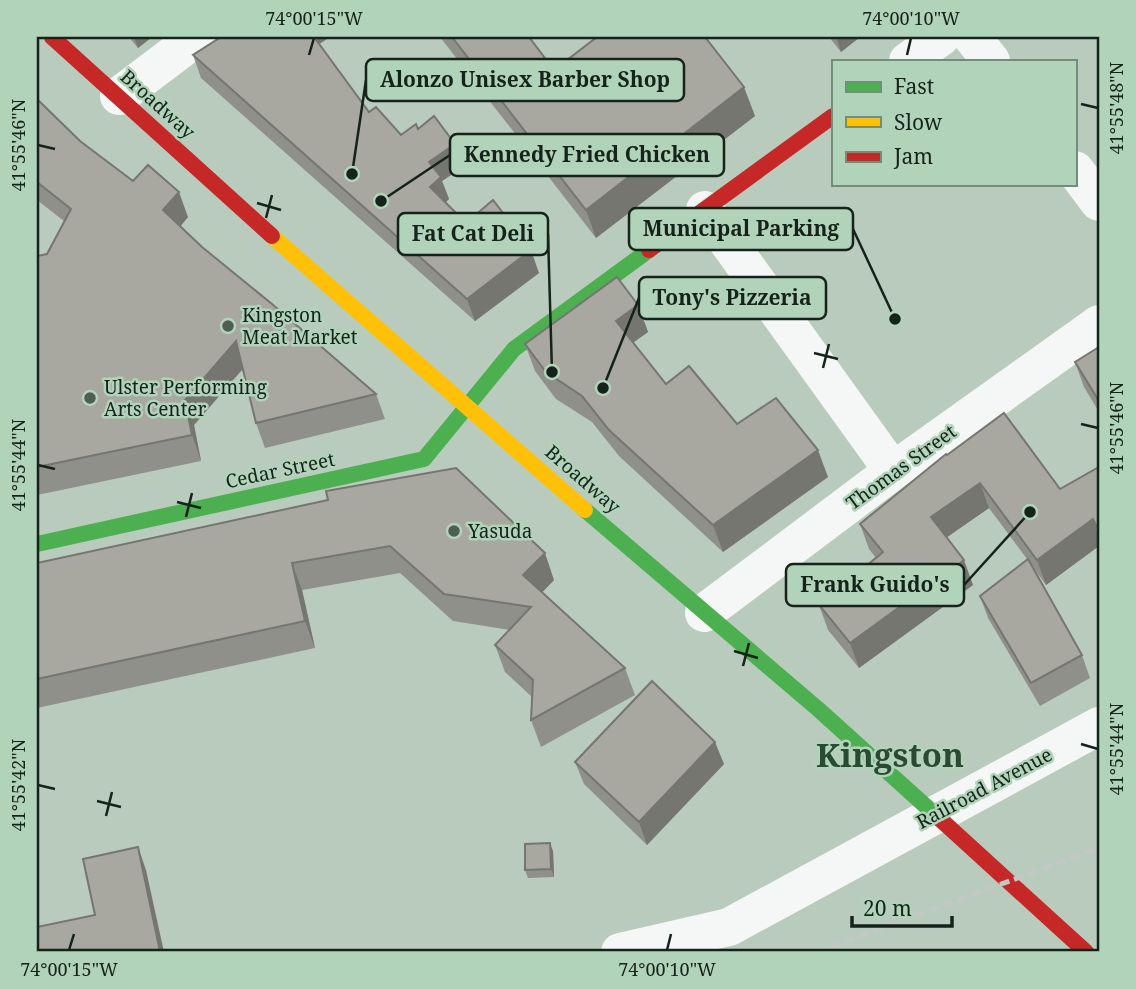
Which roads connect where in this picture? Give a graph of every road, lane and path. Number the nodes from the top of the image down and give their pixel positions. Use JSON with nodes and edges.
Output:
{"nodes":[{"id":1,"x":52,"y":37,"type":"edge"},
{"id":2,"x":197,"y":37,"type":"edge"},
{"id":3,"x":941,"y":37,"type":"edge"},
{"id":4,"x":972,"y":37,"type":"edge"},
{"id":5,"x":909,"y":60,"type":"edge"},
{"id":6,"x":990,"y":60,"type":"edge"},
{"id":7,"x":119,"y":96,"type":"junction"},
{"id":8,"x":832,"y":117,"type":"edge"},
{"id":9,"x":1076,"y":171,"type":"edge"},
{"id":10,"x":1099,"y":202,"type":"edge"},
{"id":11,"x":705,"y":210,"type":"junction"},
{"id":12,"x":1099,"y":324,"type":"edge"},
{"id":13,"x":466,"y":405,"type":"junction"},
{"id":14,"x":893,"y":471,"type":"junction"},
{"id":15,"x":37,"y":544,"type":"edge"},
{"id":16,"x":704,"y":613,"type":"junction"},
{"id":17,"x":1099,"y":726,"type":"edge"},
{"id":18,"x":620,"y":952,"type":"edge"},
{"id":19,"x":1086,"y":952,"type":"edge"}],
"edges":[{"from":1,"to":7,"type":"main road","name":"Broadway"},
{"from":2,"to":7,"type":"street"},
{"from":3,"to":5,"type":"street"},
{"from":4,"to":6,"type":"street"},
{"from":7,"to":13,"type":"main road","name":"Broadway"},
{"from":8,"to":11,"type":"main road","name":"Cedar Street"},
{"from":9,"to":10,"type":"street"},
{"from":11,"to":13,"type":"main road","name":"Cedar Street"},
{"from":11,"to":14,"type":"street"},
{"from":12,"to":14,"type":"street","name":"Thomas Street"},
{"from":13,"to":15,"type":"main road","name":"Cedar Street"},
{"from":13,"to":16,"type":"main road","name":"Broadway"},
{"from":14,"to":16,"type":"street","name":"Thomas Street"},
{"from":16,"to":19,"type":"main road","name":"Broadway"},
{"from":17,"to":18,"type":"street","name":"Railroad Avenue"}]}
